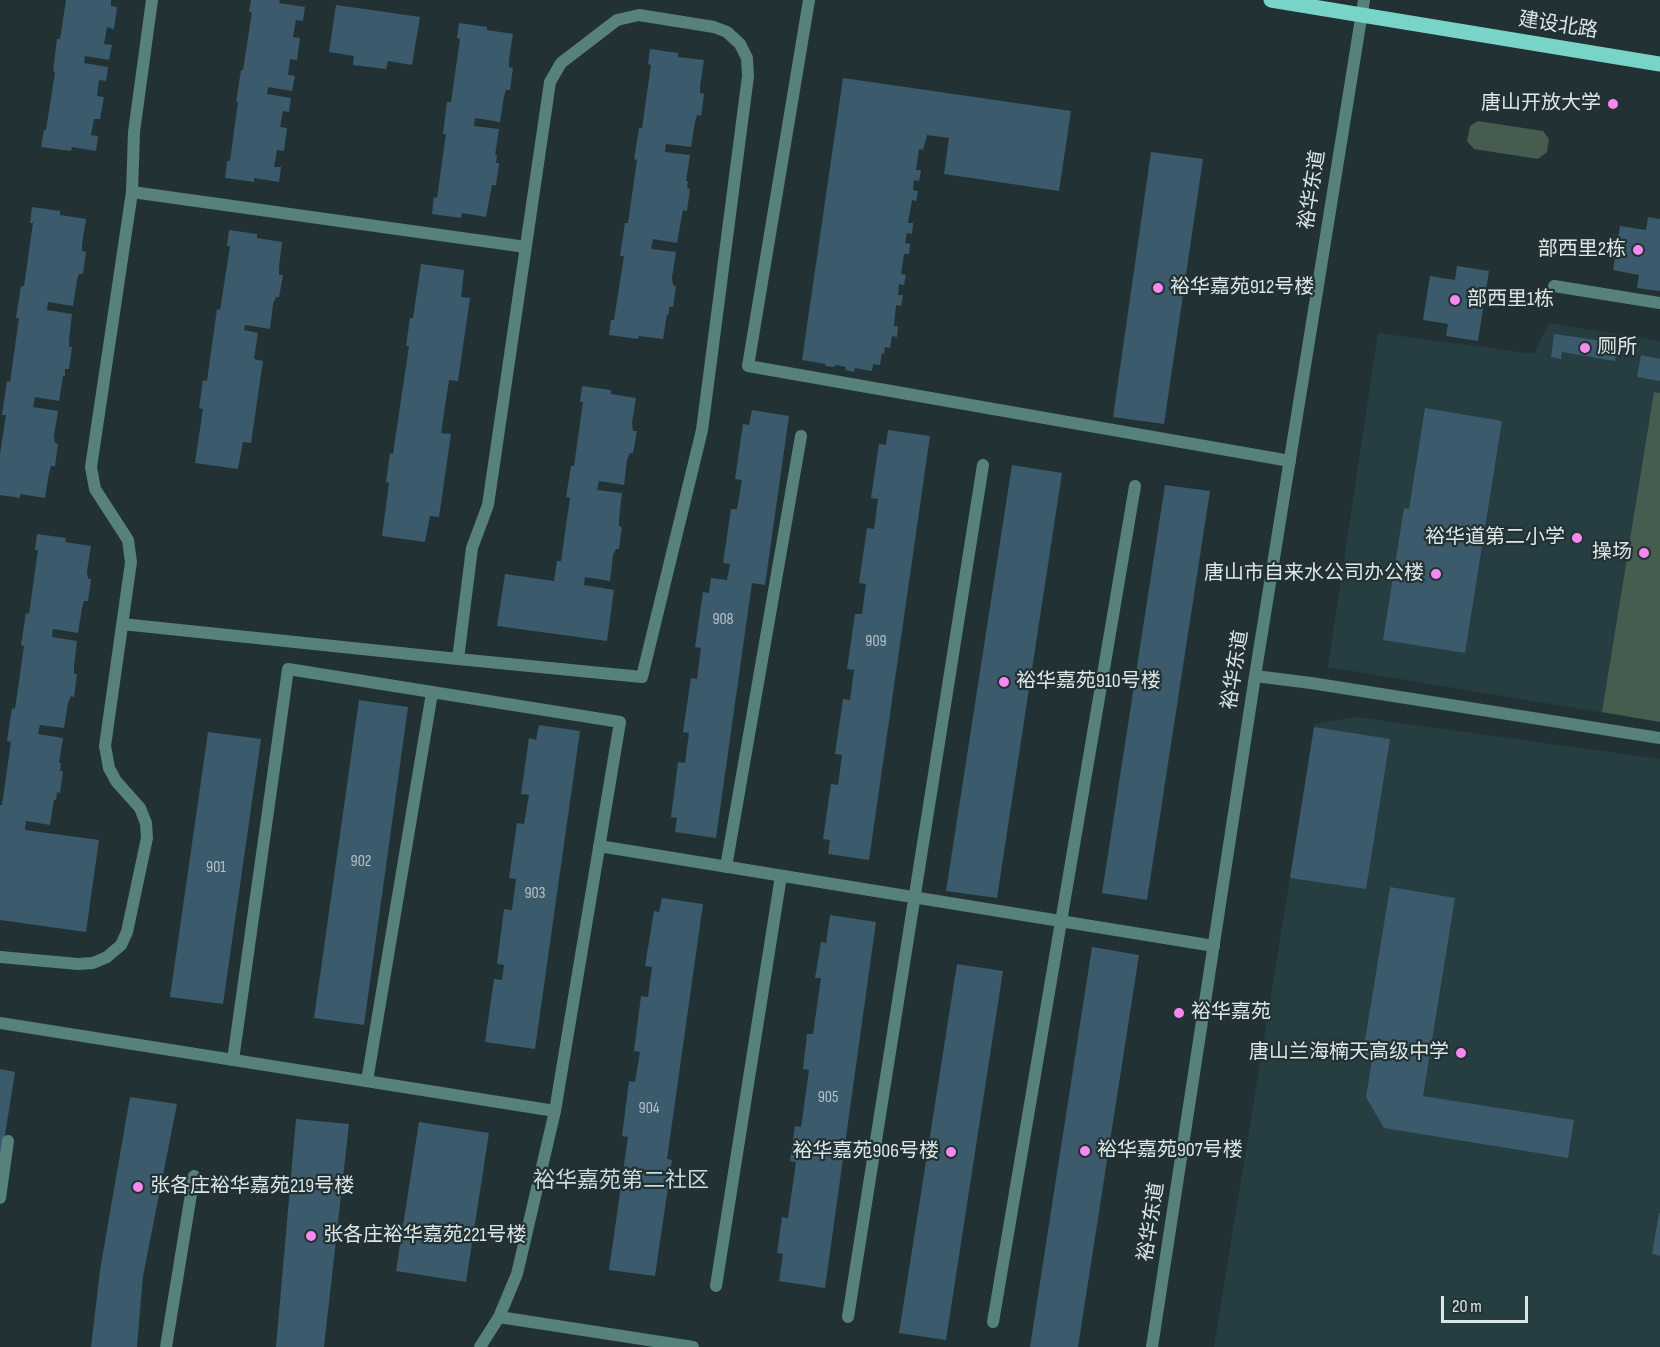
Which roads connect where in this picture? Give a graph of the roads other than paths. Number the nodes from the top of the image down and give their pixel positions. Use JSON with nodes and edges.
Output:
{"nodes":[{"id":1,"x":152,"y":0,"type":"edge"},
{"id":2,"x":809,"y":0,"type":"edge"},
{"id":3,"x":1271,"y":0,"type":"edge"},
{"id":4,"x":1362,"y":8,"type":"edge"},
{"id":5,"x":1660,"y":64,"type":"edge"},
{"id":6,"x":132,"y":192,"type":"junction"},
{"id":7,"x":526,"y":247,"type":"junction"},
{"id":8,"x":1554,"y":286,"type":"dead end"},
{"id":9,"x":1660,"y":303,"type":"edge"},
{"id":10,"x":801,"y":436,"type":"dead end"},
{"id":11,"x":1290,"y":460,"type":"junction"},
{"id":12,"x":983,"y":465,"type":"dead end"},
{"id":13,"x":1135,"y":486,"type":"dead end"},
{"id":14,"x":122,"y":624,"type":"junction"},
{"id":15,"x":458,"y":658,"type":"junction"},
{"id":16,"x":1255,"y":676,"type":"junction"},
{"id":17,"x":432,"y":693,"type":"junction"},
{"id":18,"x":1660,"y":738,"type":"edge"},
{"id":19,"x":599,"y":846,"type":"junction"},
{"id":20,"x":726,"y":867,"type":"junction"},
{"id":21,"x":781,"y":876,"type":"junction"},
{"id":22,"x":915,"y":898,"type":"junction"},
{"id":23,"x":1061,"y":922,"type":"junction"},
{"id":24,"x":1214,"y":946,"type":"junction"},
{"id":25,"x":0,"y":957,"type":"edge"},
{"id":26,"x":0,"y":1023,"type":"edge"},
{"id":27,"x":233,"y":1060,"type":"junction"},
{"id":28,"x":367,"y":1081,"type":"junction"},
{"id":29,"x":555,"y":1111,"type":"junction"},
{"id":30,"x":8,"y":1141,"type":"dead end"},
{"id":31,"x":194,"y":1176,"type":"dead end"},
{"id":32,"x":0,"y":1197,"type":"edge"},
{"id":33,"x":716,"y":1286,"type":"dead end"},
{"id":34,"x":499,"y":1317,"type":"junction"},
{"id":35,"x":848,"y":1317,"type":"dead end"},
{"id":36,"x":993,"y":1322,"type":"dead end"},
{"id":37,"x":166,"y":1347,"type":"edge"},
{"id":38,"x":480,"y":1347,"type":"edge"},
{"id":39,"x":693,"y":1347,"type":"edge"},
{"id":40,"x":1152,"y":1347,"type":"edge"}],
"edges":[{"from":1,"to":6,"type":"street"},
{"from":2,"to":11,"type":"street"},
{"from":3,"to":4,"type":"main road","name":"建设北路"},
{"from":4,"to":5,"type":"main road","name":"建设北路"},
{"from":4,"to":11,"type":"street","name":"裕华东道"},
{"from":6,"to":7,"type":"street"},
{"from":6,"to":14,"type":"street"},
{"from":7,"to":15,"type":"street"},
{"from":7,"to":15,"type":"street"},
{"from":8,"to":9,"type":"street"},
{"from":10,"to":20,"type":"street"},
{"from":11,"to":16,"type":"street","name":"裕华东道"},
{"from":12,"to":22,"type":"street"},
{"from":13,"to":23,"type":"street"},
{"from":14,"to":15,"type":"street"},
{"from":14,"to":25,"type":"street"},
{"from":16,"to":18,"type":"street"},
{"from":16,"to":24,"type":"street","name":"裕华东道"},
{"from":17,"to":19,"type":"street"},
{"from":17,"to":27,"type":"street"},
{"from":17,"to":28,"type":"street"},
{"from":19,"to":20,"type":"street"},
{"from":19,"to":29,"type":"street"},
{"from":20,"to":21,"type":"street"},
{"from":21,"to":22,"type":"street"},
{"from":21,"to":33,"type":"street"},
{"from":22,"to":23,"type":"street"},
{"from":22,"to":35,"type":"street"},
{"from":23,"to":24,"type":"street"},
{"from":23,"to":36,"type":"street"},
{"from":24,"to":40,"type":"street","name":"裕华东道"},
{"from":26,"to":27,"type":"street"},
{"from":27,"to":28,"type":"street"},
{"from":28,"to":29,"type":"street"},
{"from":29,"to":34,"type":"street"},
{"from":30,"to":32,"type":"street"},
{"from":31,"to":37,"type":"street"},
{"from":34,"to":38,"type":"street"},
{"from":34,"to":39,"type":"street"}]}
